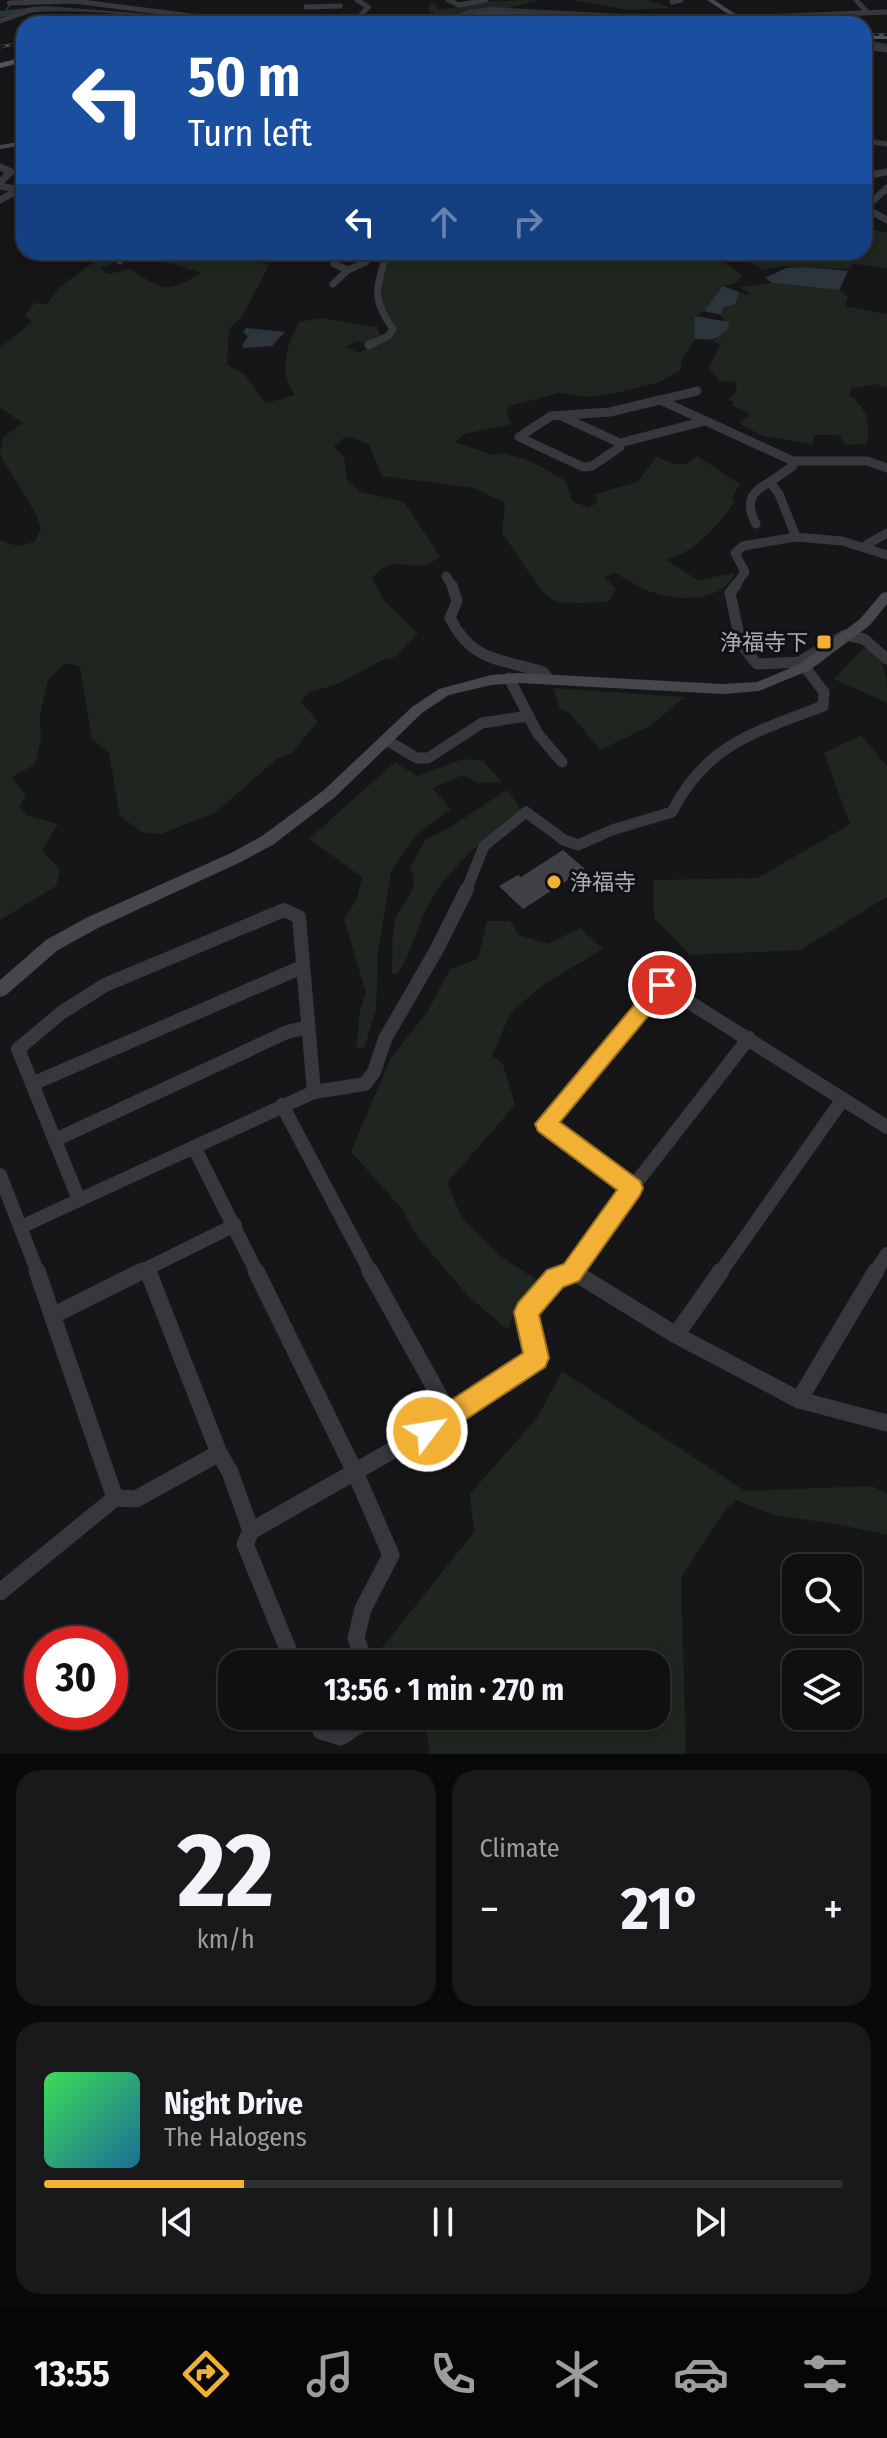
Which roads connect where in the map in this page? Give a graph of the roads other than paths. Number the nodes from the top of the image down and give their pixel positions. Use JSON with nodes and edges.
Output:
{"nodes":[{"id":1,"x":109,"y":0,"type":"edge"},
{"id":2,"x":357,"y":0,"type":"edge"},
{"id":3,"x":448,"y":0,"type":"edge"},
{"id":4,"x":486,"y":0,"type":"edge"},
{"id":5,"x":681,"y":0,"type":"edge"},
{"id":6,"x":710,"y":0,"type":"edge"},
{"id":7,"x":856,"y":0,"type":"edge"},
{"id":8,"x":16,"y":2,"type":"edge"},
{"id":9,"x":672,"y":2,"type":"dead end"},
{"id":10,"x":340,"y":3,"type":"edge"},
{"id":11,"x":306,"y":4,"type":"edge"},
{"id":12,"x":115,"y":5,"type":"junction"},
{"id":13,"x":0,"y":8,"type":"edge"},
{"id":14,"x":152,"y":10,"type":"junction"},
{"id":15,"x":867,"y":12,"type":"junction"},
{"id":16,"x":887,"y":12,"type":"edge"},
{"id":17,"x":341,"y":14,"type":"dead end"},
{"id":18,"x":351,"y":14,"type":"dead end"},
{"id":19,"x":361,"y":14,"type":"joint"},
{"id":20,"x":814,"y":14,"type":"junction"},
{"id":21,"x":139,"y":16,"type":"joint"},
{"id":22,"x":194,"y":16,"type":"edge"},
{"id":23,"x":306,"y":16,"type":"dead end"},
{"id":24,"x":471,"y":16,"type":"edge"},
{"id":25,"x":541,"y":16,"type":"edge"},
{"id":26,"x":737,"y":16,"type":"edge"},
{"id":27,"x":777,"y":16,"type":"edge"},
{"id":28,"x":850,"y":16,"type":"edge"},
{"id":29,"x":0,"y":21,"type":"edge"},
{"id":30,"x":0,"y":167,"type":"edge"},
{"id":31,"x":0,"y":184,"type":"edge"},
{"id":32,"x":887,"y":188,"type":"edge"},
{"id":33,"x":872,"y":202,"type":"edge"},
{"id":34,"x":333,"y":260,"type":"edge"},
{"id":35,"x":366,"y":260,"type":"edge"},
{"id":36,"x":385,"y":260,"type":"edge"},
{"id":37,"x":348,"y":270,"type":"junction"},
{"id":38,"x":333,"y":284,"type":"dead end"},
{"id":39,"x":369,"y":345,"type":"dead end"},
{"id":40,"x":697,"y":391,"type":"dead end"},
{"id":41,"x":660,"y":400,"type":"junction"},
{"id":42,"x":559,"y":415,"type":"junction"},
{"id":43,"x":705,"y":421,"type":"junction"},
{"id":44,"x":620,"y":443,"type":"junction"},
{"id":45,"x":793,"y":461,"type":"junction"},
{"id":46,"x":887,"y":468,"type":"edge"},
{"id":47,"x":770,"y":482,"type":"junction"},
{"id":48,"x":756,"y":524,"type":"dead end"},
{"id":49,"x":887,"y":533,"type":"edge"},
{"id":50,"x":796,"y":537,"type":"junction"},
{"id":51,"x":866,"y":545,"type":"junction"},
{"id":52,"x":887,"y":555,"type":"edge"},
{"id":53,"x":446,"y":576,"type":"dead end"},
{"id":54,"x":887,"y":596,"type":"edge"},
{"id":55,"x":852,"y":633,"type":"junction"},
{"id":56,"x":887,"y":659,"type":"edge"},
{"id":57,"x":804,"y":664,"type":"junction"},
{"id":58,"x":509,"y":678,"type":"junction"},
{"id":59,"x":548,"y":678,"type":"junction"},
{"id":60,"x":528,"y":716,"type":"junction"},
{"id":61,"x":386,"y":740,"type":"junction"},
{"id":62,"x":562,"y":762,"type":"dead end"},
{"id":63,"x":302,"y":967,"type":"junction"},
{"id":64,"x":0,"y":990,"type":"edge"},
{"id":65,"x":308,"y":1027,"type":"junction"},
{"id":66,"x":749,"y":1038,"type":"junction"},
{"id":67,"x":32,"y":1084,"type":"junction"},
{"id":68,"x":314,"y":1092,"type":"junction"},
{"id":69,"x":843,"y":1099,"type":"junction"},
{"id":70,"x":282,"y":1105,"type":"junction"},
{"id":71,"x":887,"y":1127,"type":"edge"},
{"id":72,"x":55,"y":1140,"type":"junction"},
{"id":73,"x":194,"y":1147,"type":"junction"},
{"id":74,"x":0,"y":1175,"type":"edge"},
{"id":75,"x":632,"y":1188,"type":"junction"},
{"id":76,"x":79,"y":1200,"type":"junction"},
{"id":77,"x":235,"y":1225,"type":"junction"},
{"id":78,"x":21,"y":1227,"type":"junction"},
{"id":79,"x":887,"y":1254,"type":"edge"},
{"id":80,"x":147,"y":1269,"type":"junction"},
{"id":81,"x":571,"y":1273,"type":"junction"},
{"id":82,"x":54,"y":1315,"type":"junction"},
{"id":83,"x":676,"y":1335,"type":"junction"},
{"id":84,"x":799,"y":1400,"type":"junction"},
{"id":85,"x":451,"y":1417,"type":"junction"},
{"id":86,"x":887,"y":1423,"type":"edge"},
{"id":87,"x":219,"y":1453,"type":"junction"},
{"id":88,"x":355,"y":1472,"type":"junction"},
{"id":89,"x":115,"y":1498,"type":"junction"},
{"id":90,"x":251,"y":1531,"type":"junction"},
{"id":91,"x":0,"y":1592,"type":"edge"},
{"id":92,"x":288,"y":1650,"type":"edge"},
{"id":93,"x":360,"y":1650,"type":"edge"},
{"id":94,"x":321,"y":1730,"type":"edge"},
{"id":95,"x":351,"y":1730,"type":"edge"}],
"edges":[{"from":1,"to":12,"type":"street"},
{"from":2,"to":19,"type":"street"},
{"from":3,"to":4,"type":"street"},
{"from":5,"to":9,"type":"street"},
{"from":6,"to":26,"type":"street"},
{"from":7,"to":15,"type":"street"},
{"from":8,"to":12,"type":"street"},
{"from":8,"to":13,"type":"street"},
{"from":10,"to":11,"type":"street"},
{"from":10,"to":17,"type":"street"},
{"from":11,"to":23,"type":"street"},
{"from":12,"to":14,"type":"street"},
{"from":14,"to":21,"type":"street"},
{"from":14,"to":22,"type":"street"},
{"from":15,"to":16,"type":"street"},
{"from":15,"to":20,"type":"street"},
{"from":18,"to":19,"type":"street"},
{"from":20,"to":27,"type":"street"},
{"from":20,"to":28,"type":"street"},
{"from":21,"to":29,"type":"street"},
{"from":24,"to":25,"type":"street"},
{"from":30,"to":31,"type":"street"},
{"from":32,"to":33,"type":"street"},
{"from":34,"to":37,"type":"street"},
{"from":35,"to":37,"type":"street"},
{"from":36,"to":39,"type":"street"},
{"from":37,"to":38,"type":"street"},
{"from":40,"to":41,"type":"street"},
{"from":41,"to":42,"type":"street"},
{"from":41,"to":43,"type":"street"},
{"from":42,"to":44,"type":"street"},
{"from":42,"to":44,"type":"street"},
{"from":43,"to":44,"type":"street"},
{"from":43,"to":45,"type":"street"},
{"from":45,"to":46,"type":"street"},
{"from":45,"to":47,"type":"street"},
{"from":47,"to":48,"type":"street"},
{"from":47,"to":50,"type":"street"},
{"from":49,"to":51,"type":"street"},
{"from":50,"to":51,"type":"street"},
{"from":50,"to":57,"type":"street"},
{"from":51,"to":52,"type":"street"},
{"from":53,"to":59,"type":"street"},
{"from":54,"to":55,"type":"street"},
{"from":55,"to":56,"type":"street"},
{"from":55,"to":57,"type":"street"},
{"from":57,"to":59,"type":"street"},
{"from":57,"to":68,"type":"street"},
{"from":58,"to":59,"type":"street"},
{"from":58,"to":60,"type":"street"},
{"from":58,"to":61,"type":"street"},
{"from":60,"to":61,"type":"street"},
{"from":60,"to":62,"type":"street"},
{"from":61,"to":64,"type":"street"},
{"from":63,"to":65,"type":"street"},
{"from":63,"to":67,"type":"street"},
{"from":63,"to":67,"type":"street"},
{"from":65,"to":68,"type":"street"},
{"from":65,"to":72,"type":"street"},
{"from":66,"to":69,"type":"street"},
{"from":66,"to":75,"type":"street"},
{"from":66,"to":75,"type":"street"},
{"from":67,"to":72,"type":"street"},
{"from":68,"to":70,"type":"street"},
{"from":69,"to":71,"type":"street"},
{"from":69,"to":83,"type":"street"},
{"from":70,"to":73,"type":"street"},
{"from":70,"to":85,"type":"street"},
{"from":72,"to":76,"type":"street"},
{"from":73,"to":76,"type":"street"},
{"from":73,"to":77,"type":"street"},
{"from":74,"to":78,"type":"street"},
{"from":75,"to":81,"type":"street"},
{"from":76,"to":78,"type":"street"},
{"from":77,"to":80,"type":"street"},
{"from":77,"to":88,"type":"street"},
{"from":78,"to":82,"type":"street"},
{"from":79,"to":84,"type":"street"},
{"from":80,"to":82,"type":"street"},
{"from":80,"to":87,"type":"street"},
{"from":81,"to":83,"type":"street"},
{"from":81,"to":85,"type":"street"},
{"from":82,"to":89,"type":"street"},
{"from":83,"to":84,"type":"street"},
{"from":84,"to":86,"type":"street"},
{"from":85,"to":88,"type":"street"},
{"from":87,"to":89,"type":"street"},
{"from":87,"to":90,"type":"street"},
{"from":88,"to":90,"type":"street"},
{"from":88,"to":93,"type":"street"},
{"from":89,"to":91,"type":"street"},
{"from":90,"to":92,"type":"street"},
{"from":94,"to":95,"type":"street"}]}
